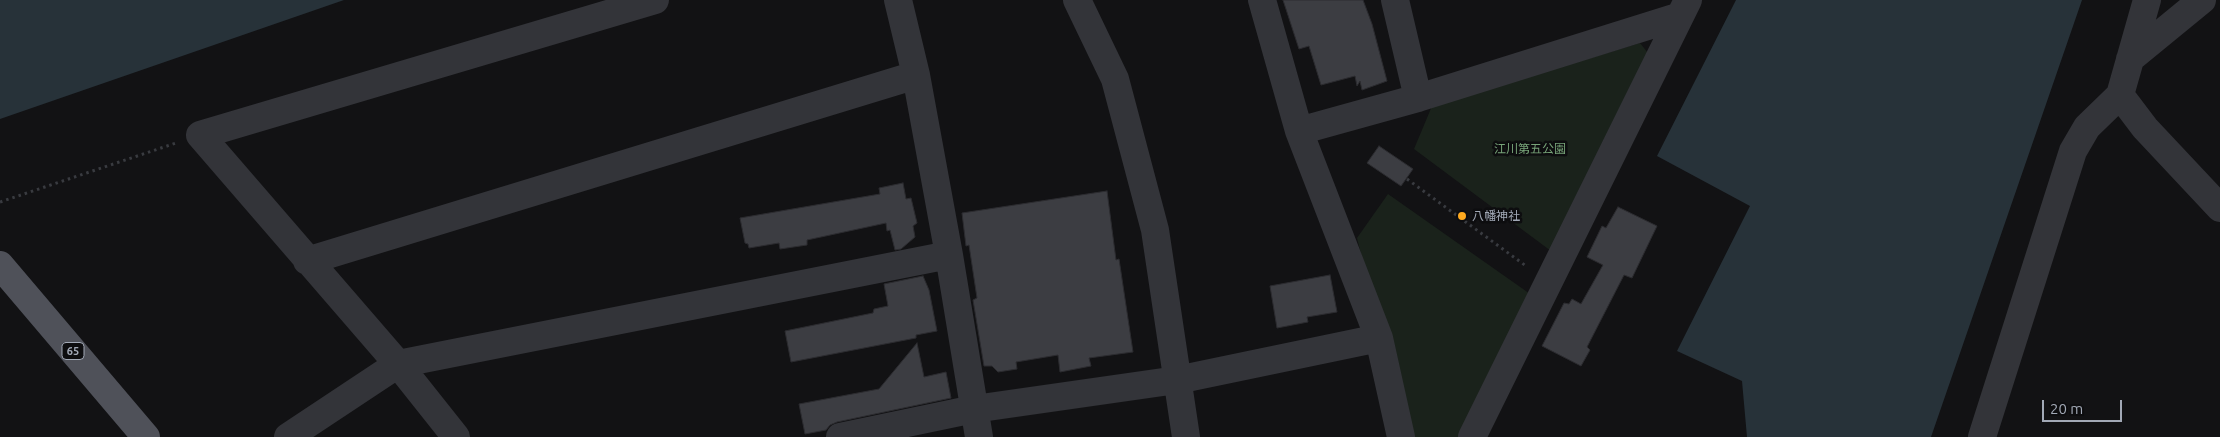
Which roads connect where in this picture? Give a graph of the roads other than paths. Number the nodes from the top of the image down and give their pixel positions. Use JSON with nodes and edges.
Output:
{"nodes":[{"id":1,"x":655,"y":0,"type":"edge"},
{"id":2,"x":898,"y":0,"type":"edge"},
{"id":3,"x":1078,"y":0,"type":"edge"},
{"id":4,"x":1262,"y":0,"type":"edge"},
{"id":5,"x":1394,"y":0,"type":"edge"},
{"id":6,"x":2147,"y":0,"type":"edge"},
{"id":7,"x":2202,"y":0,"type":"edge"},
{"id":8,"x":1684,"y":8,"type":"edge"},
{"id":9,"x":2130,"y":59,"type":"junction"},
{"id":10,"x":916,"y":75,"type":"junction"},
{"id":11,"x":2120,"y":94,"type":"junction"},
{"id":12,"x":1418,"y":98,"type":"junction"},
{"id":13,"x":1299,"y":130,"type":"junction"},
{"id":14,"x":2220,"y":208,"type":"edge"},
{"id":15,"x":949,"y":255,"type":"junction"},
{"id":16,"x":307,"y":261,"type":"junction"},
{"id":17,"x":0,"y":265,"type":"edge"},
{"id":18,"x":1379,"y":338,"type":"junction"},
{"id":19,"x":398,"y":364,"type":"junction"},
{"id":20,"x":1177,"y":380,"type":"junction"},
{"id":21,"x":974,"y":409,"type":"junction"},
{"id":22,"x":146,"y":437,"type":"edge"},
{"id":23,"x":288,"y":437,"type":"edge"},
{"id":24,"x":456,"y":437,"type":"edge"},
{"id":25,"x":840,"y":437,"type":"edge"},
{"id":26,"x":979,"y":437,"type":"edge"},
{"id":27,"x":1186,"y":437,"type":"edge"},
{"id":28,"x":1401,"y":437,"type":"edge"},
{"id":29,"x":1472,"y":437,"type":"edge"},
{"id":30,"x":1982,"y":437,"type":"edge"}],
"edges":[{"from":1,"to":16,"type":"street"},
{"from":2,"to":10,"type":"street"},
{"from":3,"to":20,"type":"street"},
{"from":4,"to":13,"type":"street"},
{"from":5,"to":12,"type":"street"},
{"from":6,"to":9,"type":"street"},
{"from":7,"to":9,"type":"street"},
{"from":8,"to":12,"type":"street"},
{"from":8,"to":29,"type":"street"},
{"from":9,"to":11,"type":"street"},
{"from":10,"to":15,"type":"street"},
{"from":10,"to":16,"type":"street"},
{"from":11,"to":14,"type":"street"},
{"from":11,"to":30,"type":"street"},
{"from":12,"to":13,"type":"street"},
{"from":13,"to":18,"type":"street"},
{"from":15,"to":19,"type":"street"},
{"from":15,"to":21,"type":"street"},
{"from":16,"to":19,"type":"street"},
{"from":17,"to":22,"type":"main road","number":"65"},
{"from":18,"to":20,"type":"street"},
{"from":18,"to":28,"type":"street"},
{"from":19,"to":23,"type":"street"},
{"from":19,"to":24,"type":"street"},
{"from":20,"to":21,"type":"street"},
{"from":20,"to":27,"type":"street"},
{"from":21,"to":25,"type":"street"},
{"from":21,"to":26,"type":"street"}]}
